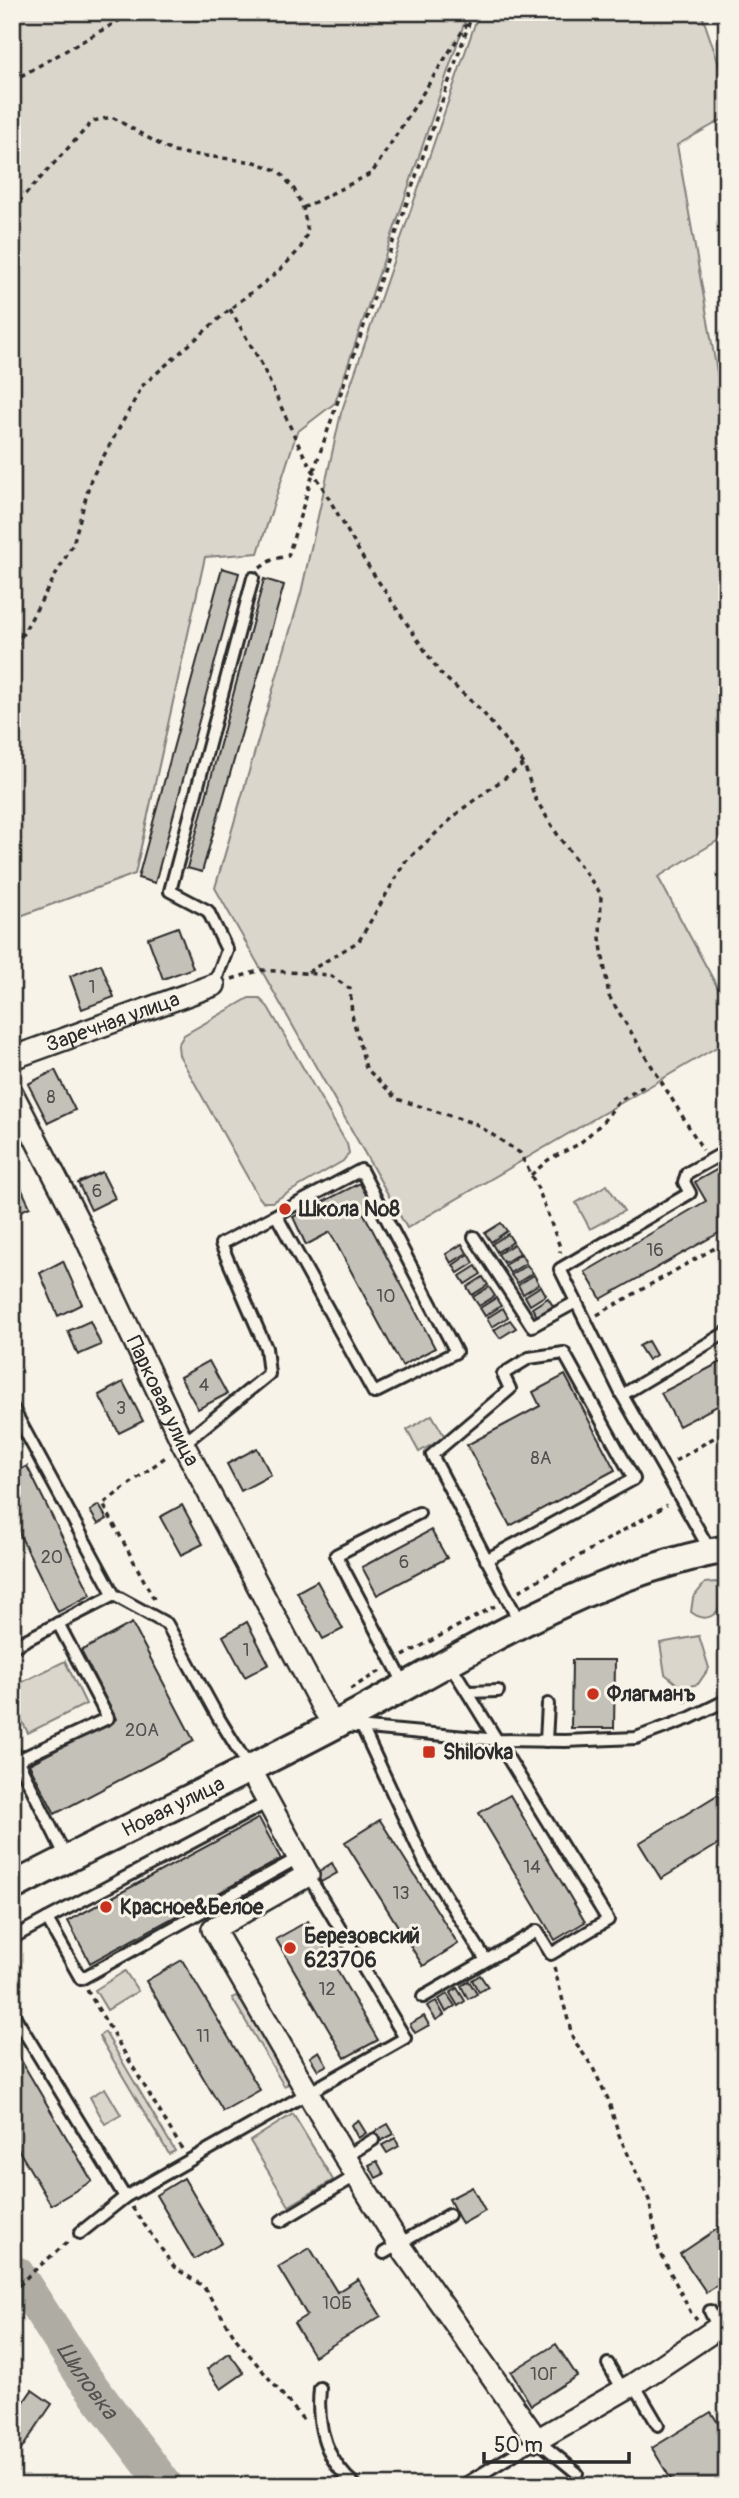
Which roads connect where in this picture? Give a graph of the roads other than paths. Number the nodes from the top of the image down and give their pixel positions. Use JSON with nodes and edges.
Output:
{"nodes":[{"id":1,"x":253,"y":578,"type":"road end"},
{"id":2,"x":214,"y":985,"type":"joint"},
{"id":3,"x":12,"y":1058,"type":"edge"},
{"id":4,"x":12,"y":1093,"type":"edge"},
{"id":5,"x":727,"y":1151,"type":"edge"},
{"id":6,"x":276,"y":1214,"type":"junction"},
{"id":7,"x":474,"y":1237,"type":"dead end"},
{"id":8,"x":576,"y":1302,"type":"junction"},
{"id":9,"x":727,"y":1332,"type":"edge"},
{"id":10,"x":622,"y":1395,"type":"junction"},
{"id":11,"x":12,"y":1407,"type":"edge"},
{"id":12,"x":18,"y":1430,"type":"edge"},
{"id":13,"x":183,"y":1444,"type":"junction"},
{"id":14,"x":418,"y":1513,"type":"dead end"},
{"id":15,"x":719,"y":1551,"type":"edge"},
{"id":16,"x":486,"y":1560,"type":"junction"},
{"id":17,"x":114,"y":1595,"type":"junction"},
{"id":18,"x":58,"y":1623,"type":"junction"},
{"id":19,"x":520,"y":1623,"type":"junction"},
{"id":20,"x":12,"y":1647,"type":"edge"},
{"id":21,"x":449,"y":1662,"type":"junction"},
{"id":22,"x":405,"y":1687,"type":"junction"},
{"id":23,"x":498,"y":1691,"type":"dead end"},
{"id":24,"x":468,"y":1692,"type":"junction"},
{"id":25,"x":727,"y":1700,"type":"edge"},
{"id":26,"x":548,"y":1704,"type":"dead end"},
{"id":27,"x":328,"y":1715,"type":"junction"},
{"id":28,"x":362,"y":1727,"type":"junction"},
{"id":29,"x":498,"y":1740,"type":"junction"},
{"id":30,"x":546,"y":1741,"type":"junction"},
{"id":31,"x":12,"y":1749,"type":"edge"},
{"id":32,"x":18,"y":1760,"type":"junction"},
{"id":33,"x":250,"y":1769,"type":"junction"},
{"id":34,"x":268,"y":1802,"type":"junction"},
{"id":35,"x":67,"y":1858,"type":"junction"},
{"id":36,"x":303,"y":1866,"type":"junction"},
{"id":37,"x":12,"y":1887,"type":"edge"},
{"id":38,"x":47,"y":1919,"type":"junction"},
{"id":39,"x":12,"y":1938,"type":"edge"},
{"id":40,"x":486,"y":1960,"type":"junction"},
{"id":41,"x":423,"y":1997,"type":"dead end"},
{"id":42,"x":12,"y":2012,"type":"edge"},
{"id":43,"x":309,"y":2094,"type":"junction"},
{"id":44,"x":373,"y":2140,"type":"dead end"},
{"id":45,"x":351,"y":2166,"type":"junction"},
{"id":46,"x":125,"y":2197,"type":"junction"},
{"id":47,"x":449,"y":2216,"type":"dead end"},
{"id":48,"x":281,"y":2221,"type":"dead end"},
{"id":49,"x":80,"y":2233,"type":"road end"},
{"id":50,"x":392,"y":2248,"type":"junction"},
{"id":51,"x":716,"y":2324,"type":"edge"},
{"id":52,"x":608,"y":2364,"type":"dead end"},
{"id":53,"x":629,"y":2387,"type":"junction"},
{"id":54,"x":320,"y":2388,"type":"dead end"},
{"id":55,"x":658,"y":2425,"type":"dead end"},
{"id":56,"x":537,"y":2440,"type":"junction"},
{"id":57,"x":577,"y":2473,"type":"dead end"},
{"id":58,"x":356,"y":2486,"type":"edge"},
{"id":59,"x":462,"y":2486,"type":"edge"}],
"edges":[{"from":1,"to":2,"type":"lane"},
{"from":2,"to":3,"type":"street","name":"Заречная улица"},
{"from":4,"to":13,"type":"street","name":"Парковая улица"},
{"from":5,"to":8,"type":"lane"},
{"from":6,"to":6,"type":"lane"},
{"from":6,"to":13,"type":"lane"},
{"from":7,"to":8,"type":"lane"},
{"from":8,"to":10,"type":"lane"},
{"from":9,"to":10,"type":"lane"},
{"from":10,"to":15,"type":"lane"},
{"from":11,"to":12,"type":"lane"},
{"from":12,"to":17,"type":"lane"},
{"from":13,"to":27,"type":"street","name":"Парковая улица"},
{"from":14,"to":22,"type":"lane"},
{"from":15,"to":19,"type":"street","name":"Новая улица"},
{"from":16,"to":16,"type":"lane"},
{"from":16,"to":19,"type":"lane"},
{"from":17,"to":18,"type":"lane"},
{"from":17,"to":33,"type":"lane"},
{"from":18,"to":20,"type":"lane"},
{"from":18,"to":32,"type":"lane"},
{"from":19,"to":21,"type":"street","name":"Новая улица"},
{"from":21,"to":22,"type":"street","name":"Новая улица"},
{"from":21,"to":24,"type":"lane"},
{"from":22,"to":27,"type":"street","name":"Новая улица"},
{"from":23,"to":24,"type":"lane"},
{"from":24,"to":29,"type":"lane"},
{"from":25,"to":30,"type":"lane"},
{"from":26,"to":30,"type":"lane"},
{"from":27,"to":28,"type":"lane"},
{"from":27,"to":33,"type":"street","name":"Новая улица"},
{"from":28,"to":29,"type":"lane"},
{"from":28,"to":40,"type":"lane"},
{"from":29,"to":30,"type":"lane"},
{"from":29,"to":40,"type":"lane"},
{"from":31,"to":32,"type":"lane"},
{"from":32,"to":35,"type":"lane"},
{"from":33,"to":34,"type":"street"},
{"from":33,"to":35,"type":"street","name":"Новая улица"},
{"from":34,"to":36,"type":"street"},
{"from":34,"to":38,"type":"lane"},
{"from":35,"to":37,"type":"street","name":"Новая улица"},
{"from":36,"to":38,"type":"lane"},
{"from":36,"to":43,"type":"street"},
{"from":36,"to":43,"type":"lane"},
{"from":38,"to":39,"type":"lane"},
{"from":40,"to":41,"type":"lane"},
{"from":42,"to":46,"type":"lane"},
{"from":43,"to":45,"type":"street"},
{"from":43,"to":46,"type":"lane"},
{"from":44,"to":45,"type":"lane"},
{"from":45,"to":48,"type":"lane"},
{"from":45,"to":50,"type":"street"},
{"from":46,"to":49,"type":"lane"},
{"from":47,"to":50,"type":"lane"},
{"from":50,"to":56,"type":"street"},
{"from":51,"to":53,"type":"street"},
{"from":52,"to":53,"type":"lane"},
{"from":53,"to":55,"type":"lane"},
{"from":53,"to":56,"type":"street"},
{"from":54,"to":58,"type":"lane"},
{"from":56,"to":57,"type":"lane"},
{"from":56,"to":59,"type":"lane"}]}
